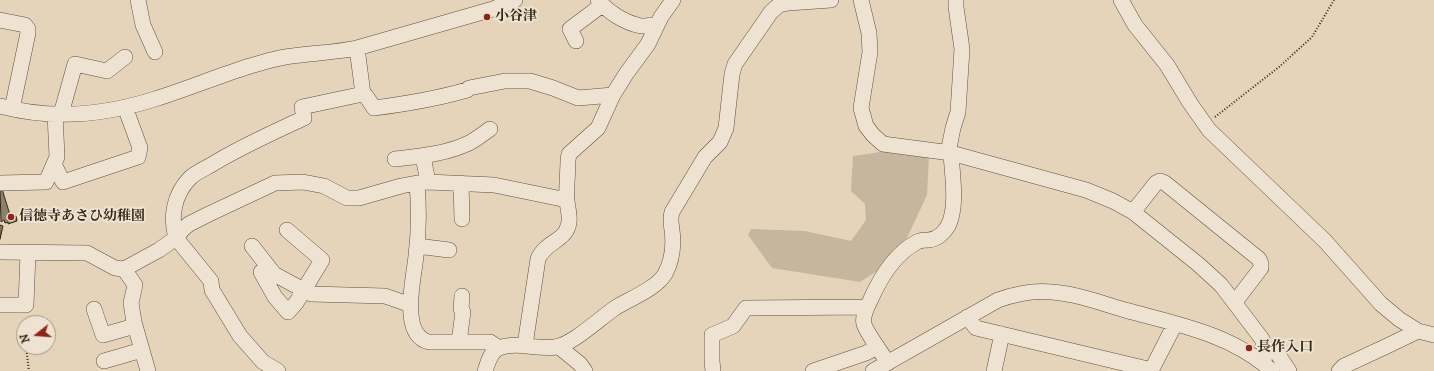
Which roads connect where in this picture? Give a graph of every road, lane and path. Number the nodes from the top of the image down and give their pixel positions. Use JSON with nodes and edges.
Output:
{"nodes":[{"id":1,"x":138,"y":0,"type":"edge"},
{"id":2,"x":515,"y":0,"type":"edge"},
{"id":3,"x":673,"y":0,"type":"edge"},
{"id":4,"x":832,"y":0,"type":"edge"},
{"id":5,"x":861,"y":0,"type":"edge"},
{"id":6,"x":956,"y":0,"type":"edge"},
{"id":7,"x":1121,"y":0,"type":"edge"},
{"id":8,"x":1334,"y":0,"type":"edge"},
{"id":9,"x":600,"y":2,"type":"edge"},
{"id":10,"x":779,"y":2,"type":"edge"},
{"id":11,"x":0,"y":20,"type":"edge"},
{"id":12,"x":656,"y":25,"type":"junction"},
{"id":13,"x":576,"y":41,"type":"dead end"},
{"id":14,"x":357,"y":48,"type":"junction"},
{"id":15,"x":156,"y":52,"type":"dead end"},
{"id":16,"x":125,"y":57,"type":"dead end"},
{"id":17,"x":363,"y":94,"type":"junction"},
{"id":18,"x":613,"y":95,"type":"junction"},
{"id":19,"x":6,"y":107,"type":"edge"},
{"id":20,"x":125,"y":107,"type":"junction"},
{"id":21,"x":58,"y":114,"type":"junction"},
{"id":22,"x":1204,"y":125,"type":"junction"},
{"id":23,"x":490,"y":129,"type":"dead end"},
{"id":24,"x":950,"y":153,"type":"junction"},
{"id":25,"x":423,"y":156,"type":"junction"},
{"id":26,"x":395,"y":159,"type":"dead end"},
{"id":27,"x":54,"y":164,"type":"junction"},
{"id":28,"x":0,"y":183,"type":"edge"},
{"id":29,"x":422,"y":183,"type":"junction"},
{"id":30,"x":461,"y":183,"type":"junction"},
{"id":31,"x":567,"y":200,"type":"junction"},
{"id":32,"x":1133,"y":212,"type":"junction"},
{"id":33,"x":462,"y":219,"type":"dead end"},
{"id":34,"x":287,"y":230,"type":"dead end"},
{"id":35,"x":176,"y":238,"type":"junction"},
{"id":36,"x":252,"y":246,"type":"dead end"},
{"id":37,"x":417,"y":246,"type":"junction"},
{"id":38,"x":449,"y":250,"type":"dead end"},
{"id":39,"x":0,"y":252,"type":"edge"},
{"id":40,"x":28,"y":253,"type":"junction"},
{"id":41,"x":124,"y":269,"type":"junction"},
{"id":42,"x":261,"y":272,"type":"dead end"},
{"id":43,"x":303,"y":290,"type":"junction"},
{"id":44,"x":462,"y":296,"type":"dead end"},
{"id":45,"x":1235,"y":302,"type":"junction"},
{"id":46,"x":0,"y":305,"type":"edge"},
{"id":47,"x":411,"y":305,"type":"junction"},
{"id":48,"x":867,"y":307,"type":"junction"},
{"id":49,"x":94,"y":309,"type":"dead end"},
{"id":50,"x":967,"y":317,"type":"junction"},
{"id":51,"x":1176,"y":324,"type":"junction"},
{"id":52,"x":135,"y":326,"type":"junction"},
{"id":53,"x":1418,"y":331,"type":"junction"},
{"id":54,"x":1002,"y":334,"type":"junction"},
{"id":55,"x":1434,"y":335,"type":"edge"},
{"id":56,"x":459,"y":342,"type":"junction"},
{"id":57,"x":525,"y":345,"type":"junction"},
{"id":58,"x":558,"y":346,"type":"junction"},
{"id":59,"x":877,"y":346,"type":"junction"},
{"id":60,"x":499,"y":348,"type":"junction"},
{"id":61,"x":142,"y":350,"type":"junction"},
{"id":62,"x":27,"y":355,"type":"edge"},
{"id":63,"x":104,"y":361,"type":"dead end"},
{"id":64,"x":1267,"y":361,"type":"edge"},
{"id":65,"x":894,"y":365,"type":"edge"},
{"id":66,"x":29,"y":371,"type":"edge"},
{"id":67,"x":148,"y":371,"type":"edge"},
{"id":68,"x":278,"y":371,"type":"edge"},
{"id":69,"x":485,"y":371,"type":"edge"},
{"id":70,"x":585,"y":371,"type":"edge"},
{"id":71,"x":713,"y":371,"type":"edge"},
{"id":72,"x":813,"y":371,"type":"edge"},
{"id":73,"x":873,"y":371,"type":"edge"},
{"id":74,"x":994,"y":371,"type":"edge"},
{"id":75,"x":1151,"y":371,"type":"edge"},
{"id":76,"x":1289,"y":371,"type":"edge"},
{"id":77,"x":1339,"y":371,"type":"edge"}],
"edges":[{"from":1,"to":15,"type":"street"},
{"from":2,"to":14,"type":"street"},
{"from":3,"to":12,"type":"street"},
{"from":4,"to":10,"type":"street"},
{"from":5,"to":24,"type":"street"},
{"from":6,"to":24,"type":"street"},
{"from":7,"to":22,"type":"street"},
{"from":8,"to":22,"type":"path"},
{"from":9,"to":12,"type":"street"},
{"from":9,"to":13,"type":"street"},
{"from":10,"to":58,"type":"street"},
{"from":11,"to":19,"type":"street"},
{"from":12,"to":18,"type":"street"},
{"from":14,"to":17,"type":"street"},
{"from":14,"to":20,"type":"street"},
{"from":16,"to":21,"type":"street"},
{"from":17,"to":18,"type":"street"},
{"from":17,"to":35,"type":"street"},
{"from":18,"to":31,"type":"street"},
{"from":19,"to":21,"type":"street"},
{"from":20,"to":21,"type":"street"},
{"from":20,"to":27,"type":"street"},
{"from":21,"to":27,"type":"street"},
{"from":22,"to":53,"type":"street"},
{"from":23,"to":25,"type":"street"},
{"from":24,"to":32,"type":"street"},
{"from":24,"to":48,"type":"street"},
{"from":25,"to":26,"type":"street"},
{"from":25,"to":29,"type":"street"},
{"from":27,"to":28,"type":"street"},
{"from":29,"to":30,"type":"street"},
{"from":29,"to":35,"type":"street"},
{"from":29,"to":37,"type":"street"},
{"from":30,"to":31,"type":"street"},
{"from":30,"to":33,"type":"street"},
{"from":31,"to":57,"type":"street"},
{"from":32,"to":45,"type":"street"},
{"from":32,"to":45,"type":"street"},
{"from":34,"to":43,"type":"street"},
{"from":35,"to":41,"type":"street"},
{"from":35,"to":68,"type":"street"},
{"from":36,"to":43,"type":"street"},
{"from":37,"to":38,"type":"street"},
{"from":37,"to":47,"type":"street"},
{"from":39,"to":40,"type":"street"},
{"from":40,"to":41,"type":"street"},
{"from":40,"to":46,"type":"street"},
{"from":41,"to":52,"type":"street"},
{"from":42,"to":43,"type":"street"},
{"from":43,"to":47,"type":"street"},
{"from":44,"to":56,"type":"street"},
{"from":45,"to":64,"type":"street"},
{"from":47,"to":56,"type":"street"},
{"from":48,"to":59,"type":"street"},
{"from":48,"to":71,"type":"street"},
{"from":49,"to":52,"type":"street"},
{"from":50,"to":51,"type":"street"},
{"from":50,"to":54,"type":"street"},
{"from":50,"to":65,"type":"street"},
{"from":51,"to":64,"type":"street"},
{"from":51,"to":75,"type":"street"},
{"from":52,"to":61,"type":"street"},
{"from":53,"to":55,"type":"street"},
{"from":53,"to":77,"type":"street"},
{"from":54,"to":74,"type":"street"},
{"from":54,"to":75,"type":"street"},
{"from":56,"to":60,"type":"street"},
{"from":57,"to":58,"type":"street"},
{"from":57,"to":60,"type":"street"},
{"from":58,"to":70,"type":"street"},
{"from":59,"to":65,"type":"street"},
{"from":59,"to":72,"type":"street"},
{"from":60,"to":69,"type":"street"},
{"from":61,"to":63,"type":"street"},
{"from":61,"to":67,"type":"street"},
{"from":62,"to":66,"type":"path"},
{"from":64,"to":76,"type":"street"},
{"from":65,"to":73,"type":"street"}]}
